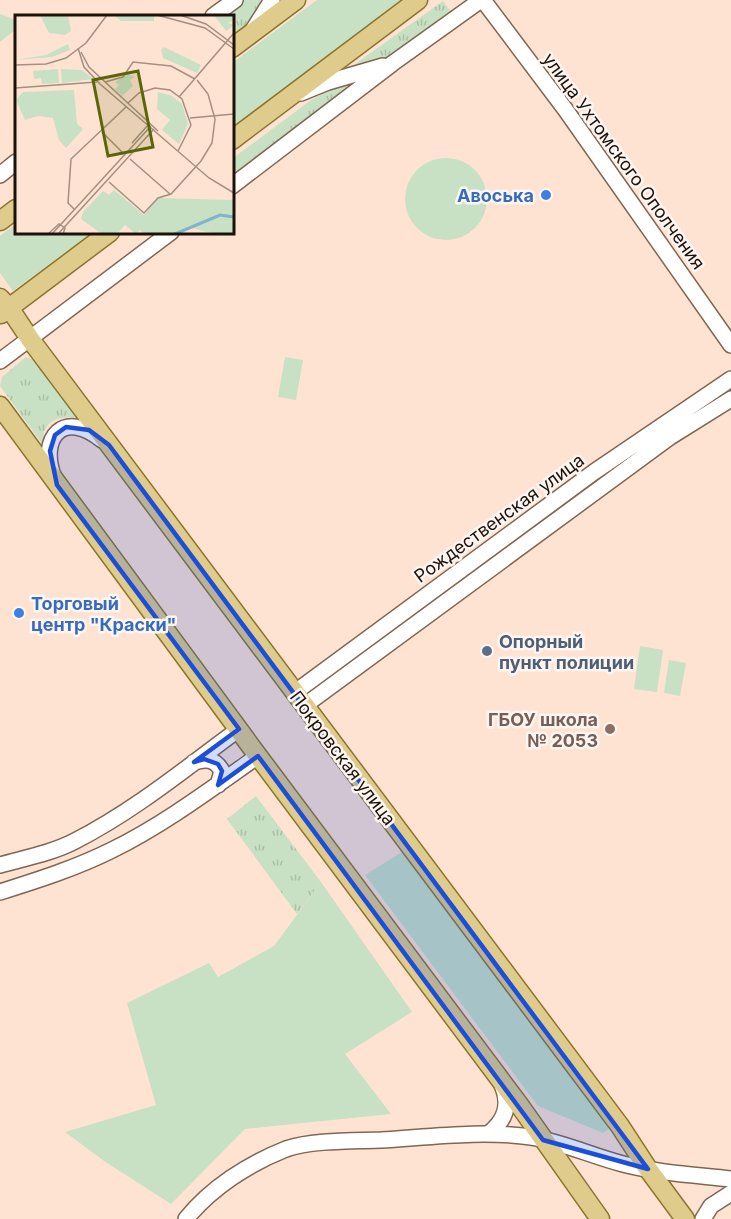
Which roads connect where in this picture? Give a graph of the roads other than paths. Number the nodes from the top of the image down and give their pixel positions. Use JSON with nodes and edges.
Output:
{"nodes":[{"id":1,"x":235,"y":0,"type":"edge"},
{"id":2,"x":272,"y":0,"type":"edge"},
{"id":3,"x":297,"y":0,"type":"edge"},
{"id":4,"x":418,"y":0,"type":"edge"},
{"id":5,"x":482,"y":0,"type":"edge"},
{"id":6,"x":214,"y":15,"type":"edge"},
{"id":7,"x":249,"y":36,"type":"junction"},
{"id":8,"x":234,"y":47,"type":"edge"},
{"id":9,"x":393,"y":63,"type":"junction"},
{"id":10,"x":284,"y":100,"type":"junction"},
{"id":11,"x":234,"y":138,"type":"edge"},
{"id":12,"x":15,"y":163,"type":"edge"},
{"id":13,"x":0,"y":175,"type":"edge"},
{"id":14,"x":234,"y":184,"type":"edge"},
{"id":15,"x":15,"y":210,"type":"edge"},
{"id":16,"x":0,"y":221,"type":"edge"},
{"id":17,"x":107,"y":234,"type":"edge"},
{"id":18,"x":168,"y":234,"type":"edge"},
{"id":19,"x":3,"y":307,"type":"edge"},
{"id":20,"x":30,"y":339,"type":"junction"},
{"id":21,"x":731,"y":345,"type":"edge"},
{"id":22,"x":0,"y":361,"type":"edge"},
{"id":23,"x":731,"y":380,"type":"edge"},
{"id":24,"x":731,"y":399,"type":"edge"},
{"id":25,"x":0,"y":406,"type":"edge"},
{"id":26,"x":109,"y":445,"type":"junction"},
{"id":27,"x":57,"y":485,"type":"junction"},
{"id":28,"x":299,"y":700,"type":"junction"},
{"id":29,"x":239,"y":729,"type":"junction"},
{"id":30,"x":258,"y":756,"type":"junction"},
{"id":31,"x":194,"y":762,"type":"junction"},
{"id":32,"x":218,"y":784,"type":"junction"},
{"id":33,"x":0,"y":865,"type":"edge"},
{"id":34,"x":0,"y":891,"type":"edge"},
{"id":35,"x":500,"y":1078,"type":"junction"},
{"id":36,"x":488,"y":1134,"type":"junction"},
{"id":37,"x":543,"y":1140,"type":"junction"},
{"id":38,"x":648,"y":1169,"type":"junction"},
{"id":39,"x":731,"y":1179,"type":"edge"},
{"id":40,"x":731,"y":1192,"type":"edge"},
{"id":41,"x":186,"y":1219,"type":"edge"},
{"id":42,"x":600,"y":1219,"type":"edge"},
{"id":43,"x":685,"y":1219,"type":"edge"},
{"id":44,"x":703,"y":1219,"type":"edge"}],
"edges":[{"from":1,"to":6,"type":"street"},
{"from":2,"to":7,"type":"street"},
{"from":3,"to":7,"type":"main road"},
{"from":4,"to":10,"type":"main road"},
{"from":5,"to":9,"type":"street"},
{"from":5,"to":21,"type":"street","name":"улица Ухтомского Ополчения"},
{"from":7,"to":8,"type":"main road"},
{"from":9,"to":10,"type":"street"},
{"from":9,"to":14,"type":"street"},
{"from":10,"to":11,"type":"main road"},
{"from":12,"to":13,"type":"street"},
{"from":15,"to":16,"type":"main road"},
{"from":17,"to":19,"type":"main road"},
{"from":18,"to":20,"type":"street"},
{"from":19,"to":20,"type":"main road","name":"Покровская улица"},
{"from":20,"to":22,"type":"street"},
{"from":20,"to":26,"type":"main road","name":"Покровская улица"},
{"from":23,"to":28,"type":"street","name":"Рождественская улица"},
{"from":24,"to":28,"type":"street","name":"Рождественская улица"},
{"from":25,"to":27,"type":"main road"},
{"from":26,"to":27,"type":"street"},
{"from":26,"to":28,"type":"main road","name":"Покровская улица"},
{"from":27,"to":29,"type":"main road"},
{"from":28,"to":38,"type":"main road","name":"Покровская улица"},
{"from":29,"to":30,"type":"main road"},
{"from":29,"to":31,"type":"street"},
{"from":30,"to":32,"type":"street"},
{"from":30,"to":35,"type":"main road"},
{"from":31,"to":32,"type":"street"},
{"from":31,"to":33,"type":"street"},
{"from":32,"to":34,"type":"street"},
{"from":35,"to":36,"type":"street"},
{"from":35,"to":37,"type":"main road"},
{"from":36,"to":37,"type":"street"},
{"from":36,"to":41,"type":"street"},
{"from":37,"to":38,"type":"street"},
{"from":37,"to":42,"type":"main road"},
{"from":38,"to":39,"type":"street"},
{"from":38,"to":43,"type":"main road","name":"Покровская улица"},
{"from":40,"to":44,"type":"street"}]}
